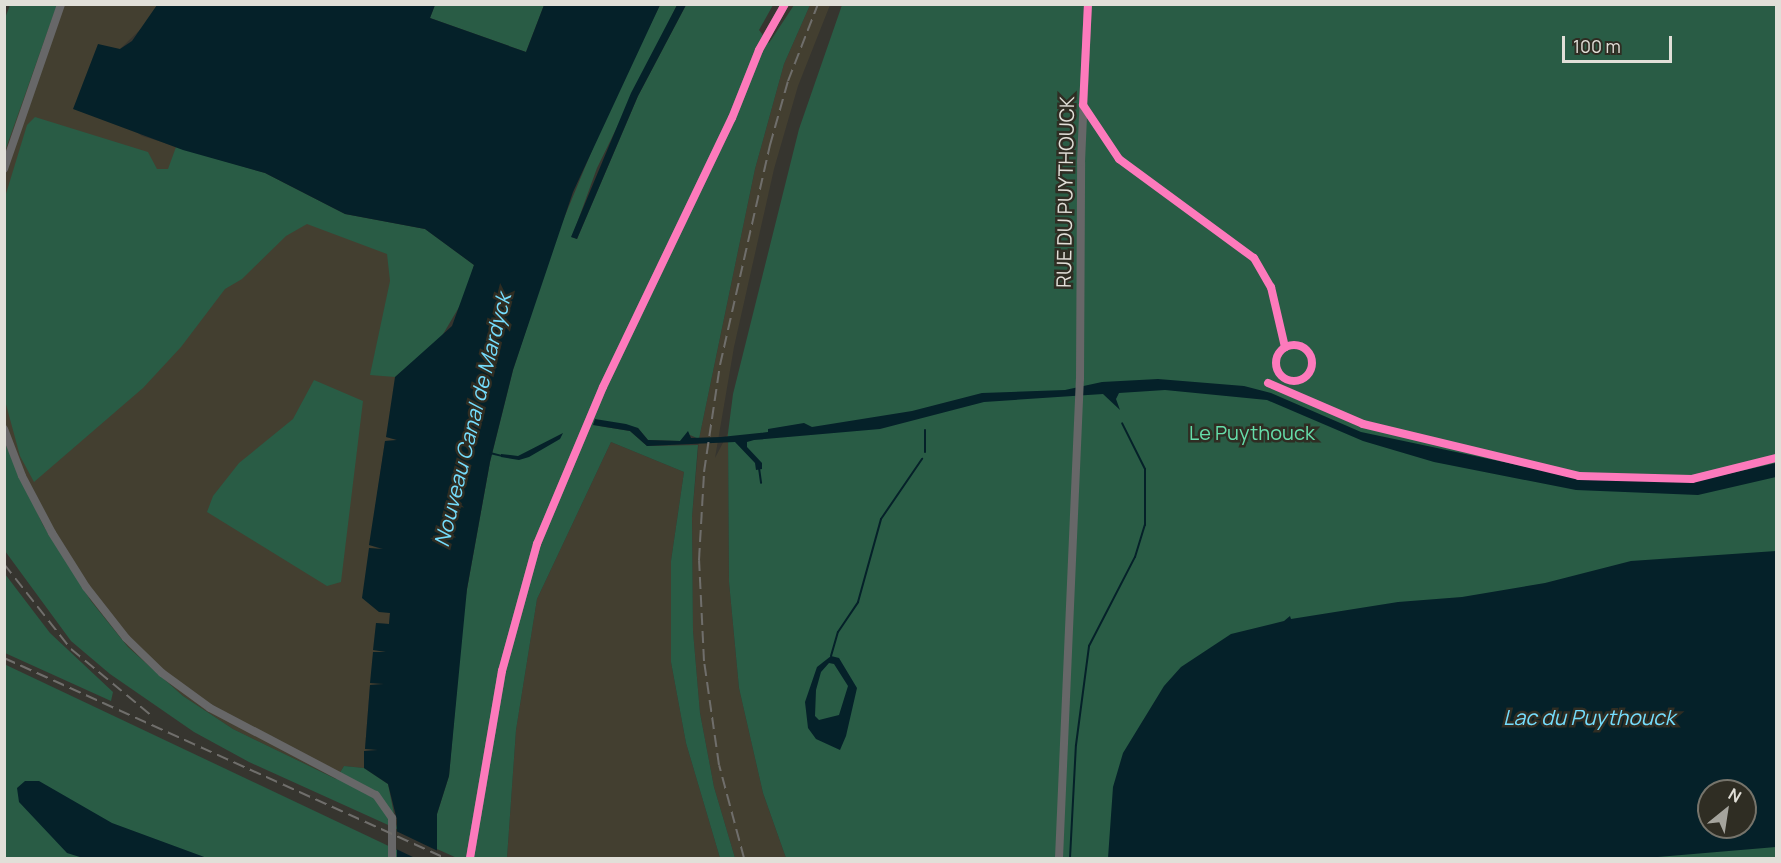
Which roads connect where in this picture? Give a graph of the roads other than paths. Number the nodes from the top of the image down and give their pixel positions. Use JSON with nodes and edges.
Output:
{"nodes":[{"id":1,"x":61,"y":4,"type":"edge"},
{"id":2,"x":785,"y":4,"type":"edge"},
{"id":3,"x":1088,"y":4,"type":"edge"},
{"id":4,"x":4,"y":169,"type":"edge"},
{"id":5,"x":4,"y":429,"type":"edge"},
{"id":6,"x":392,"y":858,"type":"edge"},
{"id":7,"x":470,"y":858,"type":"edge"},
{"id":8,"x":1059,"y":858,"type":"edge"}],
"edges":[{"from":1,"to":4,"type":"street"},
{"from":2,"to":7,"type":"street"},
{"from":3,"to":8,"type":"street","name":"RUE DU PUYTHOUCK"},
{"from":5,"to":6,"type":"street"}]}
